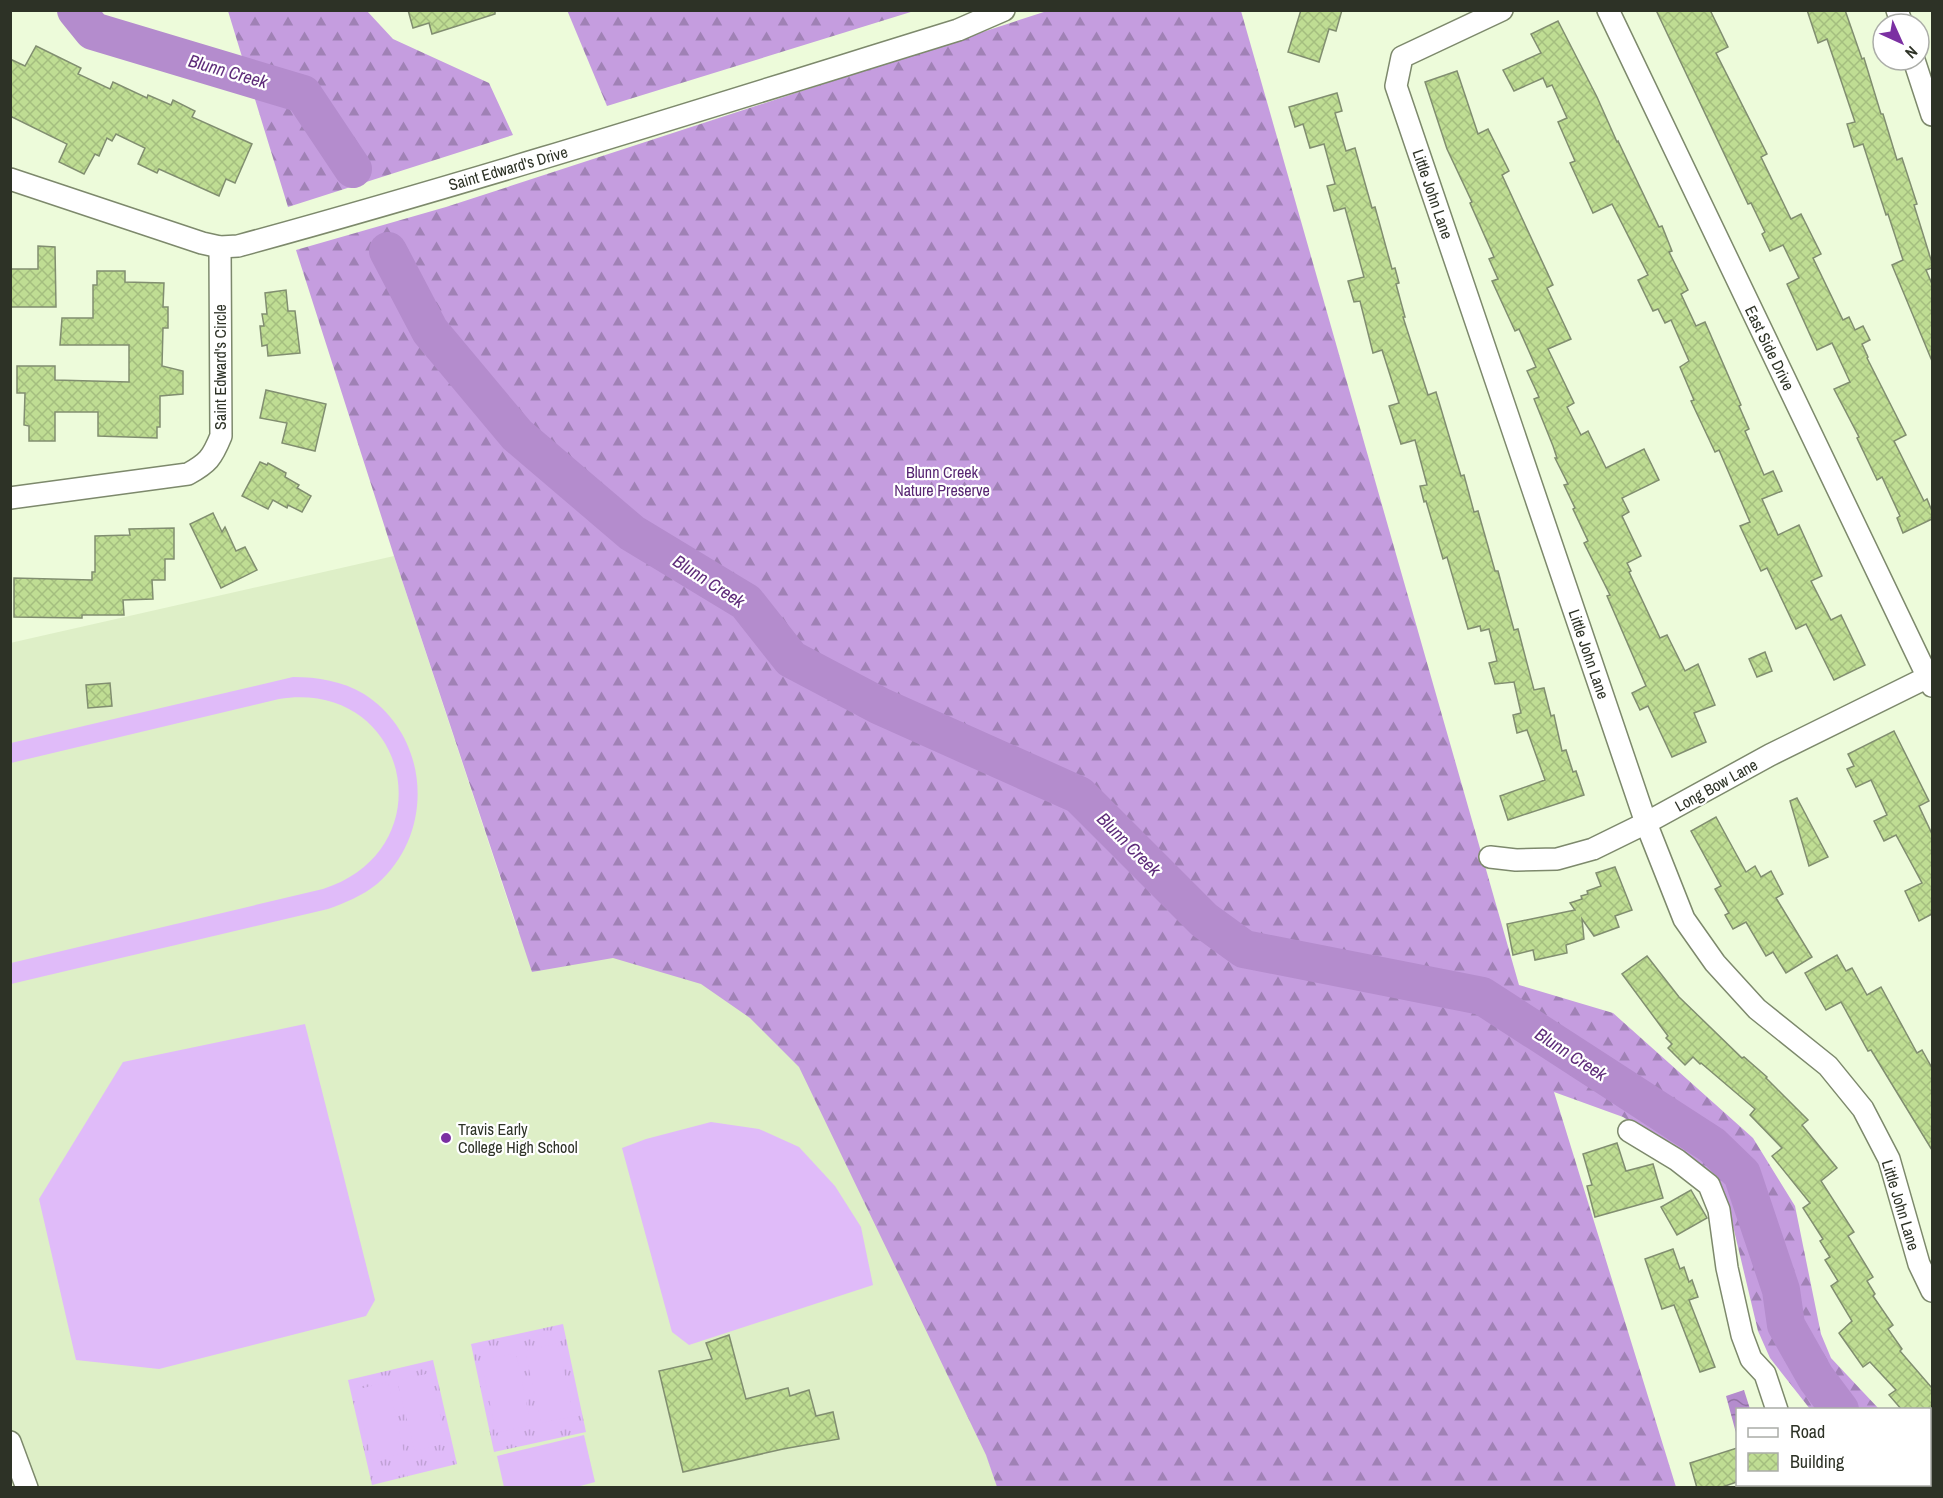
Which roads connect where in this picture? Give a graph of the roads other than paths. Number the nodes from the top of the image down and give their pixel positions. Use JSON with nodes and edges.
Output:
{"nodes":[{"id":1,"x":1004,"y":10,"type":"edge"},
{"id":2,"x":1502,"y":10,"type":"edge"},
{"id":3,"x":1608,"y":10,"type":"edge"},
{"id":4,"x":1918,"y":72,"type":"edge"},
{"id":5,"x":1932,"y":115,"type":"edge"},
{"id":6,"x":10,"y":178,"type":"edge"},
{"id":7,"x":220,"y":247,"type":"junction"},
{"id":8,"x":10,"y":498,"type":"edge"},
{"id":9,"x":1931,"y":679,"type":"edge"},
{"id":10,"x":1646,"y":823,"type":"junction"},
{"id":11,"x":1490,"y":857,"type":"dead end"},
{"id":12,"x":1629,"y":1131,"type":"dead end"},
{"id":13,"x":1932,"y":1292,"type":"edge"},
{"id":14,"x":1776,"y":1408,"type":"edge"},
{"id":15,"x":10,"y":1442,"type":"edge"},
{"id":16,"x":27,"y":1488,"type":"edge"}],
"edges":[{"from":1,"to":7,"type":"street","name":"Saint Edward's Drive"},
{"from":2,"to":10,"type":"street","name":"Little John Lane"},
{"from":3,"to":9,"type":"street","name":"East Side Drive"},
{"from":4,"to":5,"type":"street"},
{"from":6,"to":7,"type":"street","name":"Saint Edward's Drive"},
{"from":7,"to":8,"type":"street","name":"Saint Edward's Circle"},
{"from":9,"to":10,"type":"street","name":"Long Bow Lane"},
{"from":10,"to":11,"type":"street","name":"Long Bow Lane"},
{"from":10,"to":13,"type":"street","name":"Little John Lane"},
{"from":12,"to":14,"type":"street"},
{"from":15,"to":16,"type":"street"}]}
